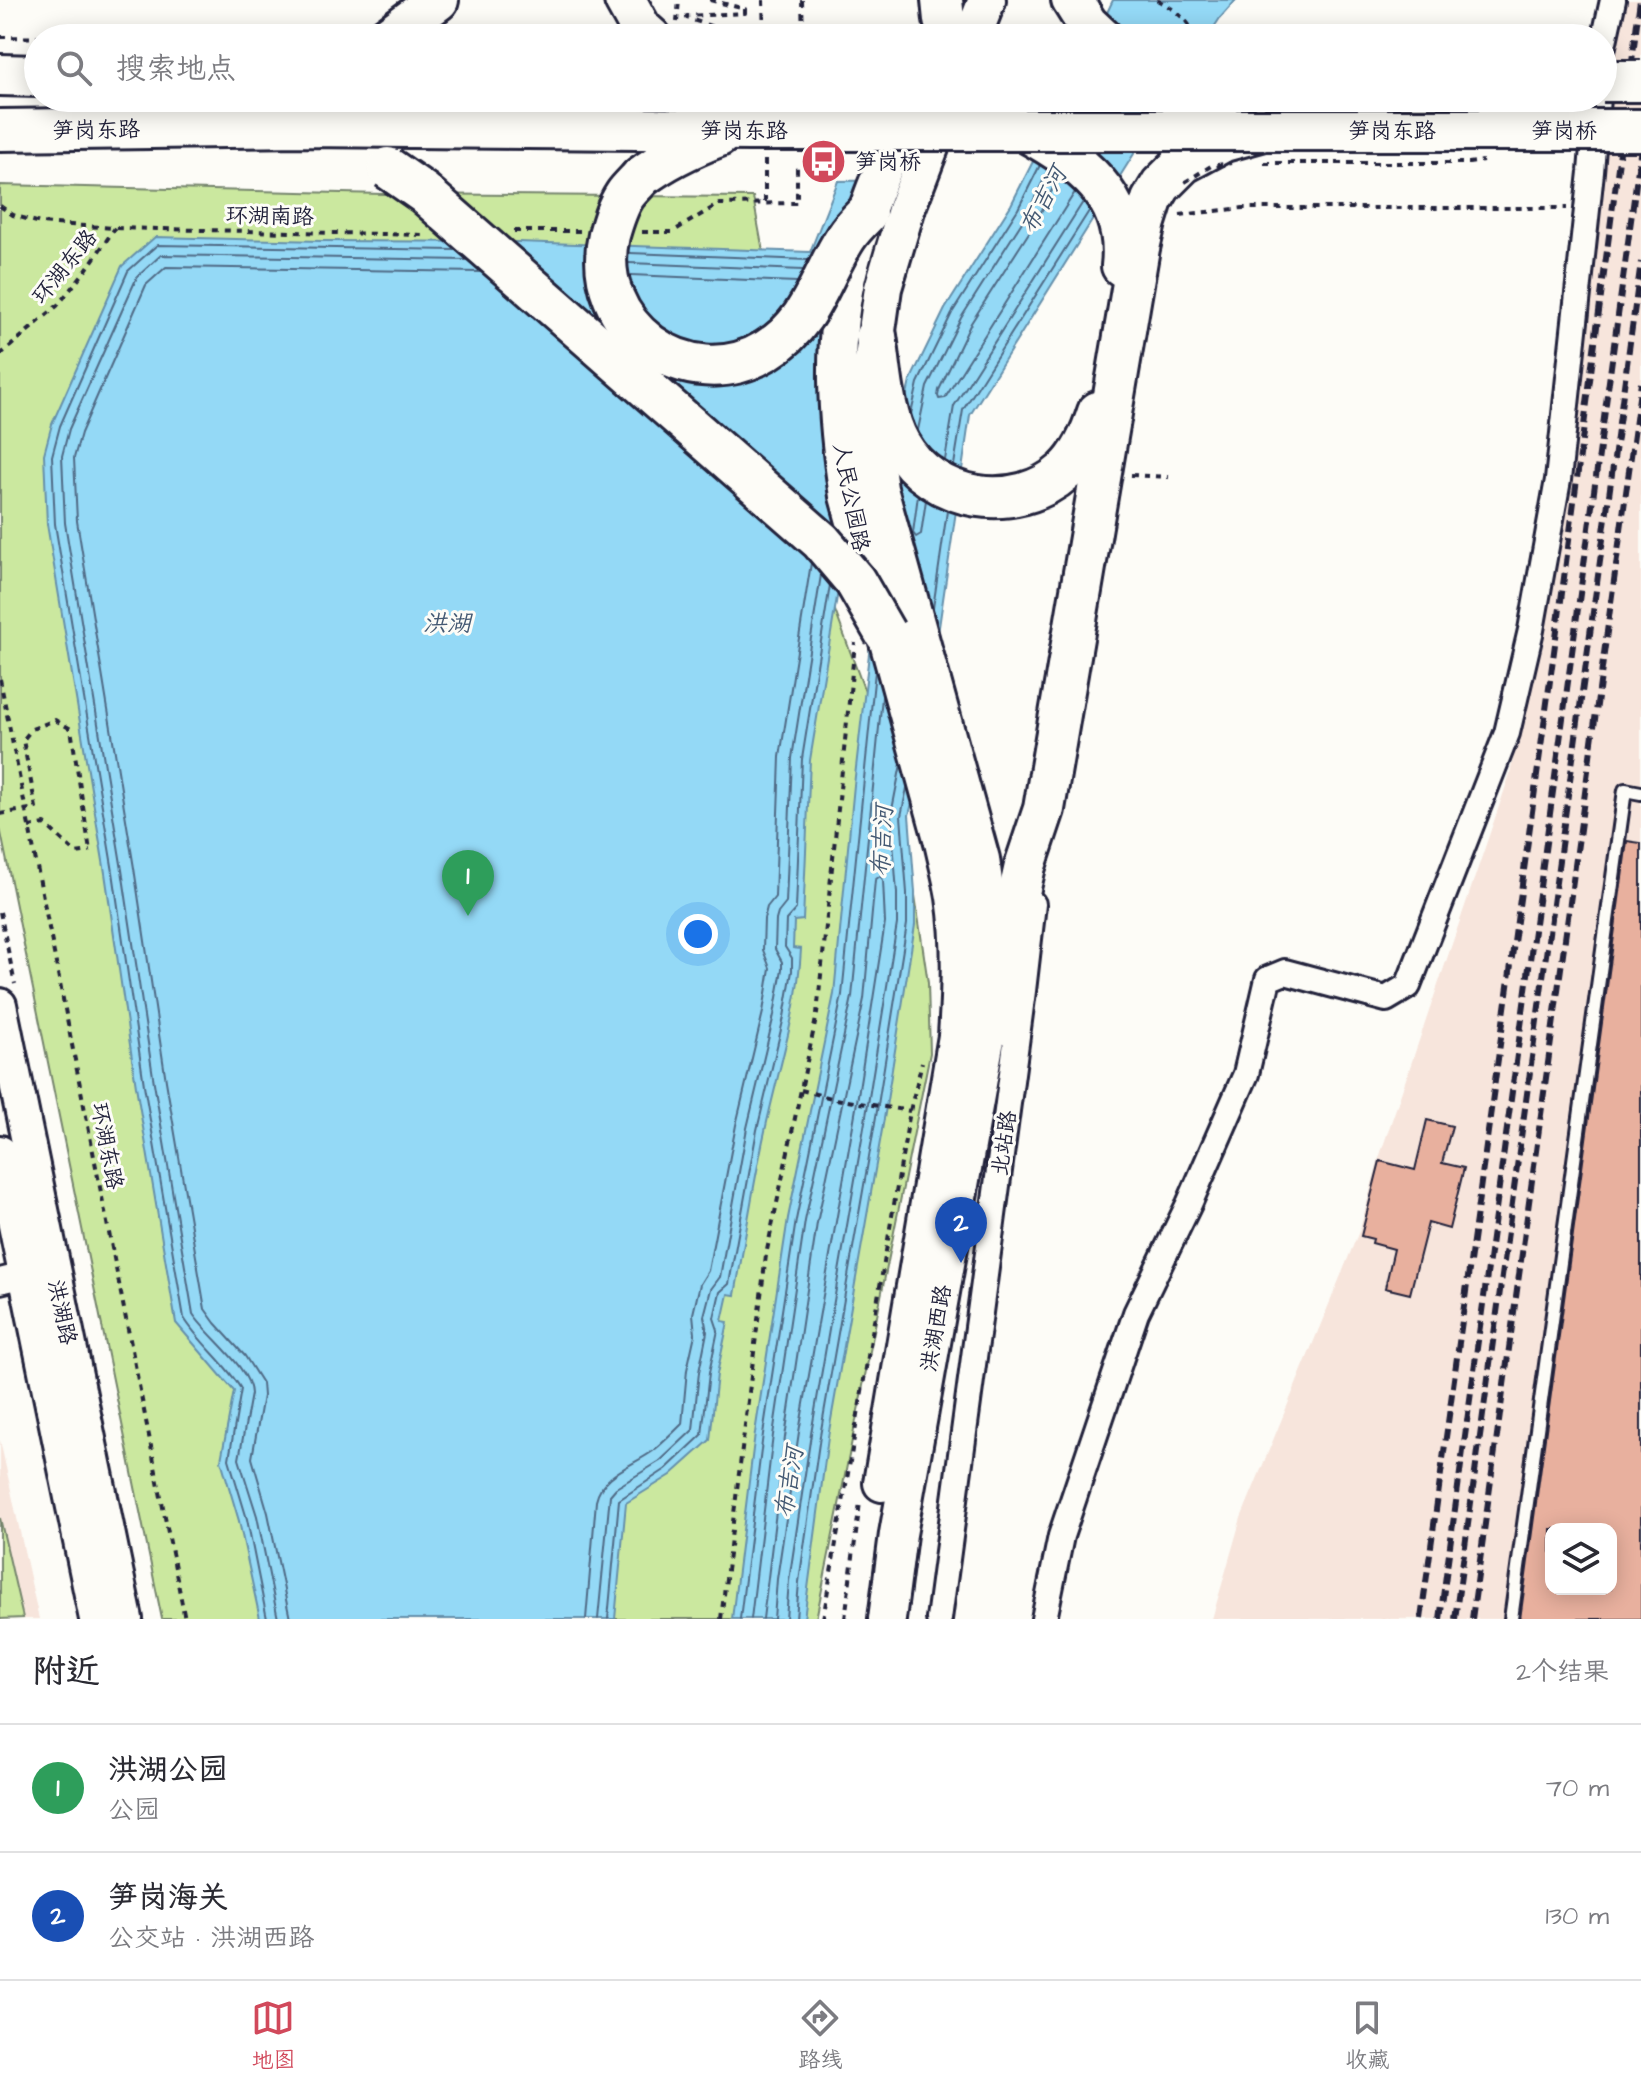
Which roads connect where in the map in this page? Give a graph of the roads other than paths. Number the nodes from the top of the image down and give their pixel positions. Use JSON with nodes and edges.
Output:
{"nodes":[{"id":1,"x":438,"y":0,"type":"edge"},
{"id":2,"x":625,"y":0,"type":"edge"},
{"id":3,"x":987,"y":0,"type":"edge"},
{"id":4,"x":1072,"y":0,"type":"edge"},
{"id":5,"x":1613,"y":0,"type":"edge"},
{"id":6,"x":950,"y":19,"type":"edge"},
{"id":7,"x":394,"y":24,"type":"edge"},
{"id":8,"x":638,"y":24,"type":"edge"},
{"id":9,"x":1087,"y":24,"type":"edge"},
{"id":10,"x":1608,"y":24,"type":"edge"},
{"id":11,"x":0,"y":75,"type":"edge"},
{"id":12,"x":24,"y":76,"type":"edge"},
{"id":13,"x":1617,"y":81,"type":"edge"},
{"id":14,"x":1641,"y":81,"type":"edge"},
{"id":15,"x":911,"y":112,"type":"edge"},
{"id":16,"x":940,"y":112,"type":"edge"},
{"id":17,"x":1596,"y":112,"type":"edge"},
{"id":18,"x":304,"y":126,"type":"junction"},
{"id":19,"x":0,"y":130,"type":"edge"},
{"id":20,"x":742,"y":130,"type":"junction"},
{"id":21,"x":1641,"y":130,"type":"edge"},
{"id":22,"x":1025,"y":131,"type":"junction"},
{"id":23,"x":1486,"y":145,"type":"joint"},
{"id":24,"x":1263,"y":146,"type":"junction"},
{"id":25,"x":899,"y":178,"type":"junction"},
{"id":26,"x":866,"y":214,"type":"junction"},
{"id":27,"x":876,"y":336,"type":"junction"},
{"id":28,"x":1115,"y":350,"type":"junction"},
{"id":29,"x":870,"y":637,"type":"junction"},
{"id":30,"x":1641,"y":793,"type":"edge"},
{"id":31,"x":1044,"y":809,"type":"junction"},
{"id":32,"x":971,"y":896,"type":"junction"},
{"id":33,"x":0,"y":1005,"type":"edge"},
{"id":34,"x":987,"y":1033,"type":"junction"},
{"id":35,"x":0,"y":1152,"type":"edge"},
{"id":36,"x":13,"y":1278,"type":"edge"},
{"id":37,"x":96,"y":1619,"type":"edge"},
{"id":38,"x":126,"y":1619,"type":"edge"},
{"id":39,"x":863,"y":1619,"type":"edge"},
{"id":40,"x":887,"y":1619,"type":"edge"},
{"id":41,"x":939,"y":1619,"type":"edge"},
{"id":42,"x":1044,"y":1619,"type":"edge"},
{"id":43,"x":1511,"y":1619,"type":"edge"}],
"edges":[{"from":1,"to":7,"type":"main road"},
{"from":2,"to":8,"type":"main road"},
{"from":3,"to":6,"type":"main road"},
{"from":4,"to":9,"type":"main road"},
{"from":5,"to":10,"type":"street"},
{"from":11,"to":12,"type":"main road"},
{"from":13,"to":14,"type":"main road","bridge":true},
{"from":15,"to":25,"type":"main road","name":"人民公园路"},
{"from":16,"to":25,"type":"main road","name":"人民公园路"},
{"from":17,"to":42,"type":"street"},
{"from":18,"to":19,"type":"main road","name":"笋岗东路"},
{"from":18,"to":20,"type":"main road","name":"笋岗东路"},
{"from":18,"to":29,"type":"main road","bridge":true},
{"from":20,"to":22,"type":"main road","name":"笋岗东路","bridge":true},
{"from":20,"to":26,"type":"main road","bridge":true},
{"from":21,"to":23,"type":"main road","name":"笋岗桥","bridge":true},
{"from":22,"to":24,"type":"main road","name":"笋岗东路","bridge":true},
{"from":22,"to":28,"type":"main road"},
{"from":23,"to":24,"type":"main road","name":"笋岗东路"},
{"from":24,"to":28,"type":"main road","bridge":true},
{"from":25,"to":26,"type":"main road","name":"人民公园路"},
{"from":25,"to":27,"type":"main road","name":"人民公园路"},
{"from":26,"to":29,"type":"main road","name":"人民公园路","bridge":true},
{"from":27,"to":28,"type":"main road"},
{"from":27,"to":32,"type":"main road","name":"人民公园路"},
{"from":28,"to":31,"type":"main road"},
{"from":29,"to":32,"type":"main road","name":"人民公园路"},
{"from":30,"to":43,"type":"lane"},
{"from":31,"to":34,"type":"main road"},
{"from":31,"to":41,"type":"street","name":"北站路"},
{"from":32,"to":34,"type":"main road","name":"洪湖西路"},
{"from":32,"to":39,"type":"main road","name":"洪湖西路"},
{"from":33,"to":38,"type":"street","name":"洪湖路"},
{"from":34,"to":40,"type":"main road","name":"洪湖西路"},
{"from":35,"to":36,"type":"street","name":"洪湖路"},
{"from":36,"to":37,"type":"street","name":"洪湖路"}]}
